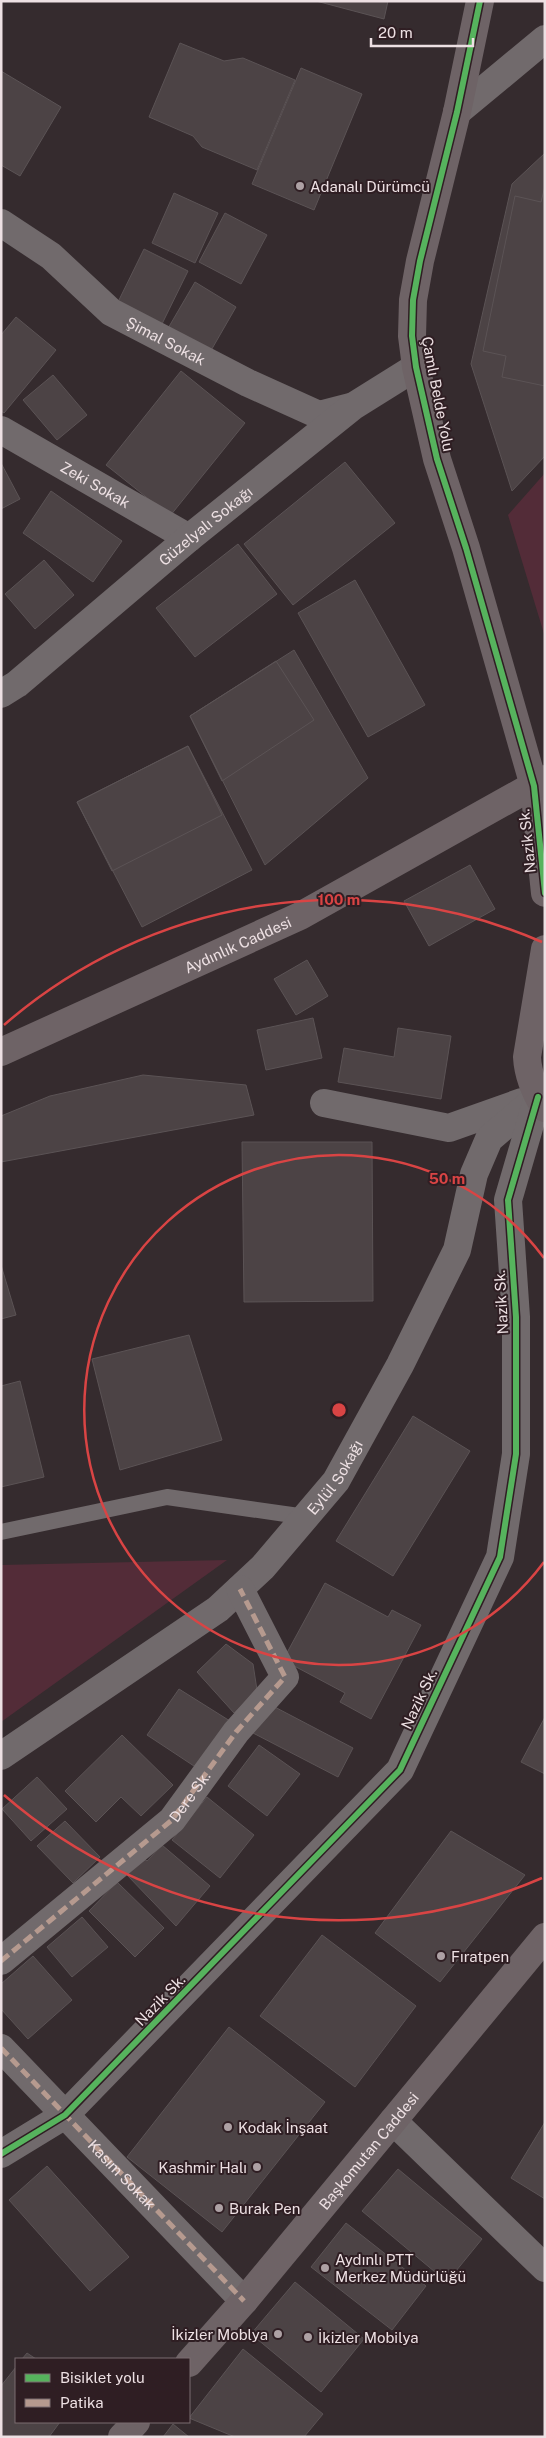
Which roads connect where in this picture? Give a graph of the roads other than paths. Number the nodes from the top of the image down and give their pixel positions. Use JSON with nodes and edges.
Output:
{"nodes":[{"id":1,"x":480,"y":1,"type":"edge"},
{"id":2,"x":545,"y":39,"type":"edge"},
{"id":3,"x":457,"y":112,"type":"junction"},
{"id":4,"x":1,"y":223,"type":"edge"},
{"id":5,"x":416,"y":367,"type":"junction"},
{"id":6,"x":352,"y":407,"type":"junction"},
{"id":7,"x":1,"y":430,"type":"edge"},
{"id":8,"x":189,"y":538,"type":"junction"},
{"id":9,"x":1,"y":694,"type":"edge"},
{"id":10,"x":540,"y":782,"type":"edge"},
{"id":11,"x":545,"y":894,"type":"edge"},
{"id":12,"x":545,"y":949,"type":"edge"},
{"id":13,"x":1,"y":1052,"type":"edge"},
{"id":14,"x":324,"y":1103,"type":"dead end"},
{"id":15,"x":541,"y":1103,"type":"edge"},
{"id":16,"x":306,"y":1517,"type":"junction"},
{"id":17,"x":1,"y":1532,"type":"edge"},
{"id":18,"x":240,"y":1589,"type":"junction"},
{"id":19,"x":1,"y":1756,"type":"edge"},
{"id":20,"x":545,"y":1937,"type":"edge"},
{"id":21,"x":1,"y":1961,"type":"edge"},
{"id":22,"x":1,"y":2048,"type":"edge"},
{"id":23,"x":65,"y":2115,"type":"junction"},
{"id":24,"x":393,"y":2121,"type":"junction"},
{"id":25,"x":1,"y":2154,"type":"edge"},
{"id":26,"x":545,"y":2268,"type":"edge"},
{"id":27,"x":244,"y":2301,"type":"junction"},
{"id":28,"x":190,"y":2362,"type":"edge"},
{"id":29,"x":135,"y":2423,"type":"edge"},
{"id":30,"x":122,"y":2437,"type":"edge"}],
"edges":[{"from":1,"to":3,"type":"street","name":"Çamlı Belde Yolu"},
{"from":2,"to":3,"type":"street"},
{"from":3,"to":5,"type":"street","name":"Çamlı Belde Yolu"},
{"from":4,"to":6,"type":"street","name":"Şimal Sokak"},
{"from":5,"to":6,"type":"street","name":"Güzelyalı Sokağı"},
{"from":5,"to":10,"type":"street","name":"Çamlı Belde Yolu"},
{"from":6,"to":8,"type":"street","name":"Güzelyalı Sokağı"},
{"from":7,"to":8,"type":"street","name":"Zeki Sokak"},
{"from":8,"to":9,"type":"street","name":"Güzelyalı Sokağı"},
{"from":10,"to":11,"type":"street","name":"Nazik Sk."},
{"from":10,"to":13,"type":"street","name":"Aydınlık Caddesi"},
{"from":12,"to":15,"type":"street"},
{"from":14,"to":15,"type":"street"},
{"from":15,"to":16,"type":"street","name":"Eylül Sokağı"},
{"from":15,"to":23,"type":"street","name":"Nazik Sk."},
{"from":16,"to":17,"type":"lane"},
{"from":16,"to":18,"type":"street","name":"Eylül Sokağı"},
{"from":18,"to":19,"type":"street","name":"Eylül Sokağı"},
{"from":18,"to":21,"type":"street","name":"Dere Sk."},
{"from":20,"to":24,"type":"street","name":"Başkomutan Caddesi"},
{"from":22,"to":23,"type":"street","name":"Kasım Sokak"},
{"from":23,"to":25,"type":"street","name":"Nazik Sk."},
{"from":23,"to":27,"type":"street","name":"Kasım Sokak"},
{"from":24,"to":26,"type":"street"},
{"from":24,"to":27,"type":"street","name":"Başkomutan Caddesi"},
{"from":27,"to":28,"type":"street","name":"Başkomutan Caddesi"},
{"from":29,"to":30,"type":"street"}]}
